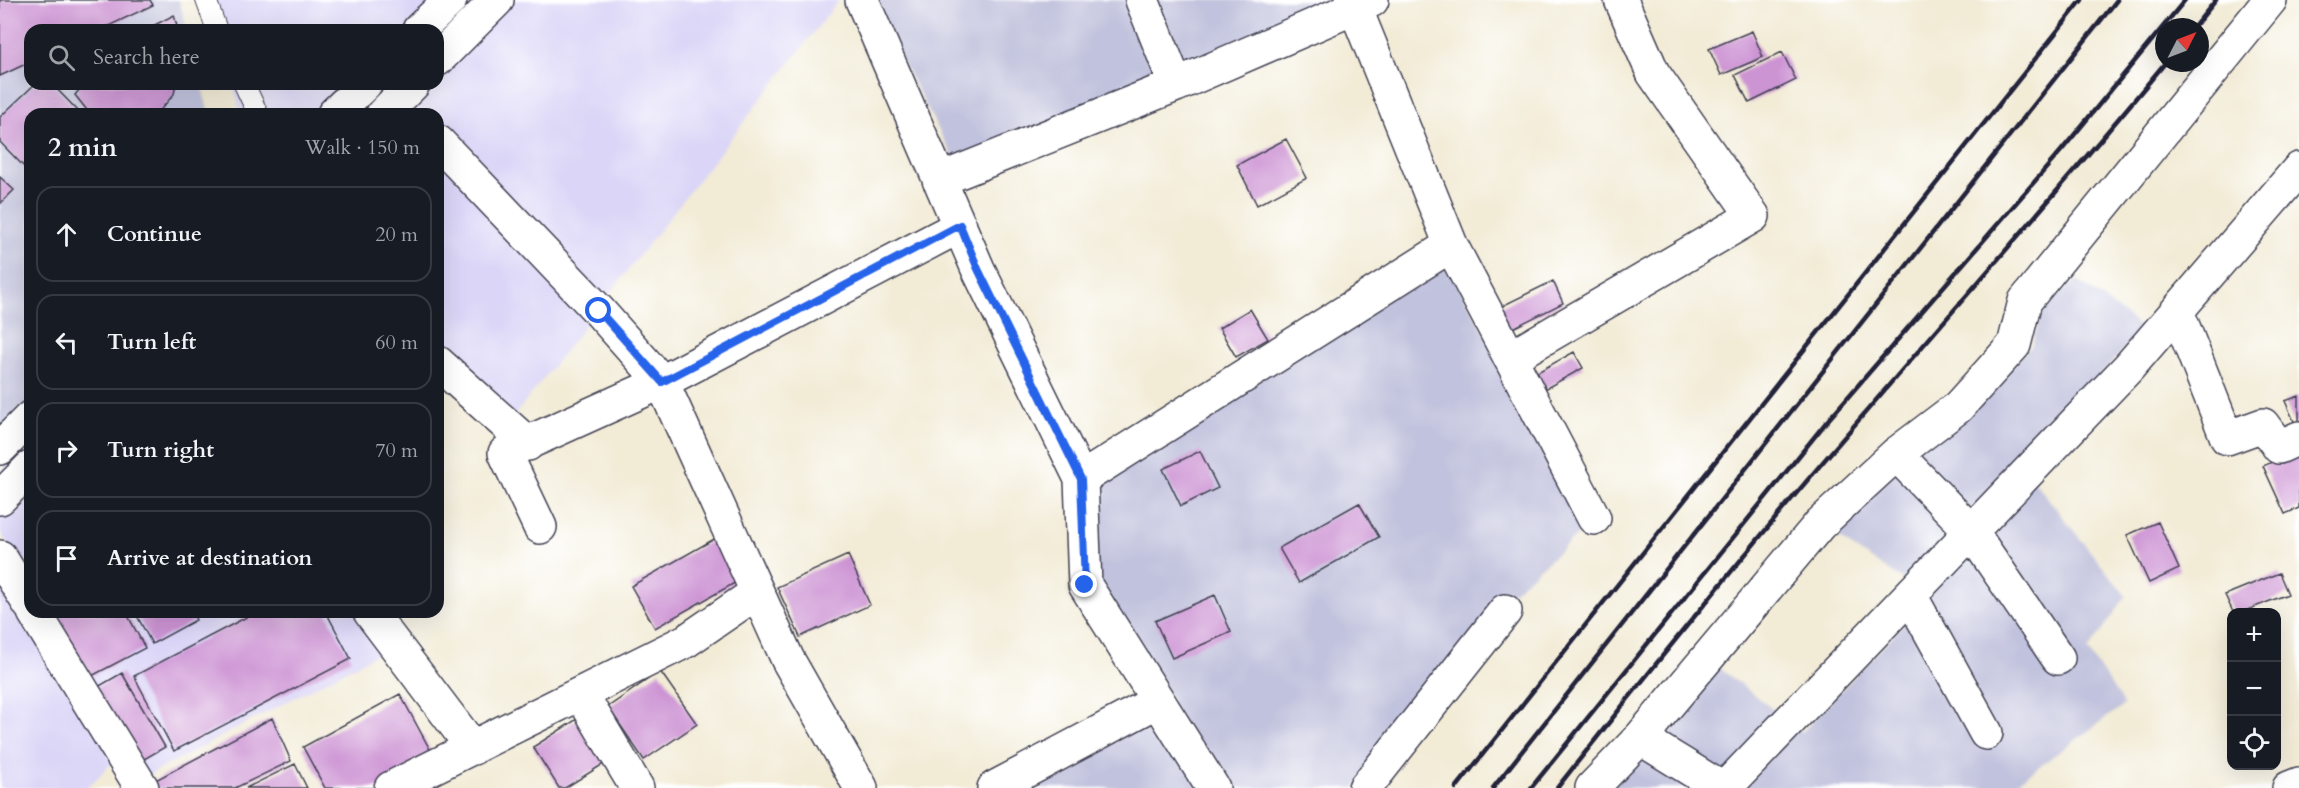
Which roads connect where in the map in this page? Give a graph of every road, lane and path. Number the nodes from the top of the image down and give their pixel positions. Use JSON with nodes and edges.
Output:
{"nodes":[{"id":1,"x":206,"y":0,"type":"edge"},
{"id":2,"x":450,"y":0,"type":"edge"},
{"id":3,"x":497,"y":0,"type":"edge"},
{"id":4,"x":862,"y":0,"type":"edge"},
{"id":5,"x":1142,"y":0,"type":"edge"},
{"id":6,"x":1621,"y":0,"type":"edge"},
{"id":7,"x":2270,"y":0,"type":"edge"},
{"id":8,"x":1360,"y":2,"type":"edge"},
{"id":9,"x":215,"y":24,"type":"edge"},
{"id":10,"x":425,"y":24,"type":"edge"},
{"id":11,"x":444,"y":53,"type":"edge"},
{"id":12,"x":1176,"y":85,"type":"junction"},
{"id":13,"x":247,"y":90,"type":"edge"},
{"id":14,"x":359,"y":90,"type":"edge"},
{"id":15,"x":255,"y":108,"type":"edge"},
{"id":16,"x":340,"y":108,"type":"edge"},
{"id":17,"x":444,"y":148,"type":"edge"},
{"id":18,"x":2299,"y":169,"type":"edge"},
{"id":19,"x":939,"y":180,"type":"junction"},
{"id":20,"x":960,"y":225,"type":"junction"},
{"id":21,"x":1451,"y":245,"type":"junction"},
{"id":22,"x":2177,"y":311,"type":"junction"},
{"id":23,"x":1510,"y":358,"type":"junction"},
{"id":24,"x":444,"y":368,"type":"edge"},
{"id":25,"x":662,"y":382,"type":"junction"},
{"id":26,"x":24,"y":423,"type":"edge"},
{"id":27,"x":2299,"y":438,"type":"edge"},
{"id":28,"x":2,"y":440,"type":"edge"},
{"id":29,"x":528,"y":444,"type":"junction"},
{"id":30,"x":1896,"y":454,"type":"junction"},
{"id":31,"x":24,"y":461,"type":"edge"},
{"id":32,"x":24,"y":473,"type":"edge"},
{"id":33,"x":1081,"y":479,"type":"junction"},
{"id":34,"x":0,"y":498,"type":"edge"},
{"id":35,"x":1594,"y":518,"type":"dead end"},
{"id":36,"x":540,"y":528,"type":"dead end"},
{"id":37,"x":1971,"y":531,"type":"junction"},
{"id":38,"x":0,"y":557,"type":"edge"},
{"id":39,"x":756,"y":593,"type":"junction"},
{"id":40,"x":24,"y":595,"type":"edge"},
{"id":41,"x":1910,"y":595,"type":"junction"},
{"id":42,"x":1505,"y":612,"type":"dead end"},
{"id":43,"x":38,"y":618,"type":"edge"},
{"id":44,"x":375,"y":618,"type":"edge"},
{"id":45,"x":2058,"y":658,"type":"dead end"},
{"id":46,"x":581,"y":694,"type":"junction"},
{"id":47,"x":1158,"y":701,"type":"junction"},
{"id":48,"x":1986,"y":733,"type":"dead end"},
{"id":49,"x":1640,"y":738,"type":"junction"},
{"id":50,"x":473,"y":748,"type":"junction"},
{"id":51,"x":2299,"y":784,"type":"edge"},
{"id":52,"x":142,"y":788,"type":"edge"},
{"id":53,"x":392,"y":788,"type":"edge"},
{"id":54,"x":637,"y":788,"type":"edge"},
{"id":55,"x":861,"y":788,"type":"edge"},
{"id":56,"x":994,"y":788,"type":"edge"},
{"id":57,"x":1213,"y":788,"type":"edge"},
{"id":58,"x":1365,"y":788,"type":"edge"},
{"id":59,"x":1592,"y":788,"type":"edge"},
{"id":60,"x":1723,"y":788,"type":"edge"},
{"id":61,"x":2289,"y":788,"type":"edge"}],
"edges":[{"from":1,"to":9,"type":"lane"},
{"from":2,"to":10,"type":"street"},
{"from":3,"to":11,"type":"street"},
{"from":4,"to":19,"type":"street"},
{"from":5,"to":12,"type":"street"},
{"from":6,"to":23,"type":"street"},
{"from":7,"to":30,"type":"street"},
{"from":8,"to":12,"type":"street"},
{"from":8,"to":21,"type":"street"},
{"from":12,"to":19,"type":"street"},
{"from":13,"to":15,"type":"lane"},
{"from":14,"to":16,"type":"street"},
{"from":17,"to":25,"type":"street"},
{"from":18,"to":22,"type":"street"},
{"from":19,"to":20,"type":"street"},
{"from":20,"to":25,"type":"street"},
{"from":20,"to":33,"type":"street"},
{"from":21,"to":23,"type":"street"},
{"from":21,"to":33,"type":"street"},
{"from":22,"to":27,"type":"street"},
{"from":22,"to":37,"type":"street"},
{"from":23,"to":35,"type":"street"},
{"from":24,"to":29,"type":"street"},
{"from":25,"to":29,"type":"street"},
{"from":25,"to":39,"type":"street"},
{"from":26,"to":28,"type":"street"},
{"from":28,"to":31,"type":"street"},
{"from":29,"to":36,"type":"street"},
{"from":30,"to":37,"type":"street"},
{"from":30,"to":49,"type":"street"},
{"from":32,"to":34,"type":"street"},
{"from":33,"to":47,"type":"street"},
{"from":37,"to":41,"type":"street"},
{"from":37,"to":45,"type":"street"},
{"from":38,"to":40,"type":"street"},
{"from":39,"to":46,"type":"street"},
{"from":39,"to":55,"type":"street"},
{"from":41,"to":48,"type":"street"},
{"from":41,"to":60,"type":"street"},
{"from":42,"to":58,"type":"street"},
{"from":43,"to":52,"type":"street"},
{"from":44,"to":50,"type":"street"},
{"from":46,"to":50,"type":"street"},
{"from":46,"to":54,"type":"street"},
{"from":47,"to":56,"type":"street"},
{"from":47,"to":57,"type":"street"},
{"from":49,"to":59,"type":"street"},
{"from":49,"to":60,"type":"street"},
{"from":50,"to":53,"type":"street"},
{"from":51,"to":61,"type":"street"}]}
